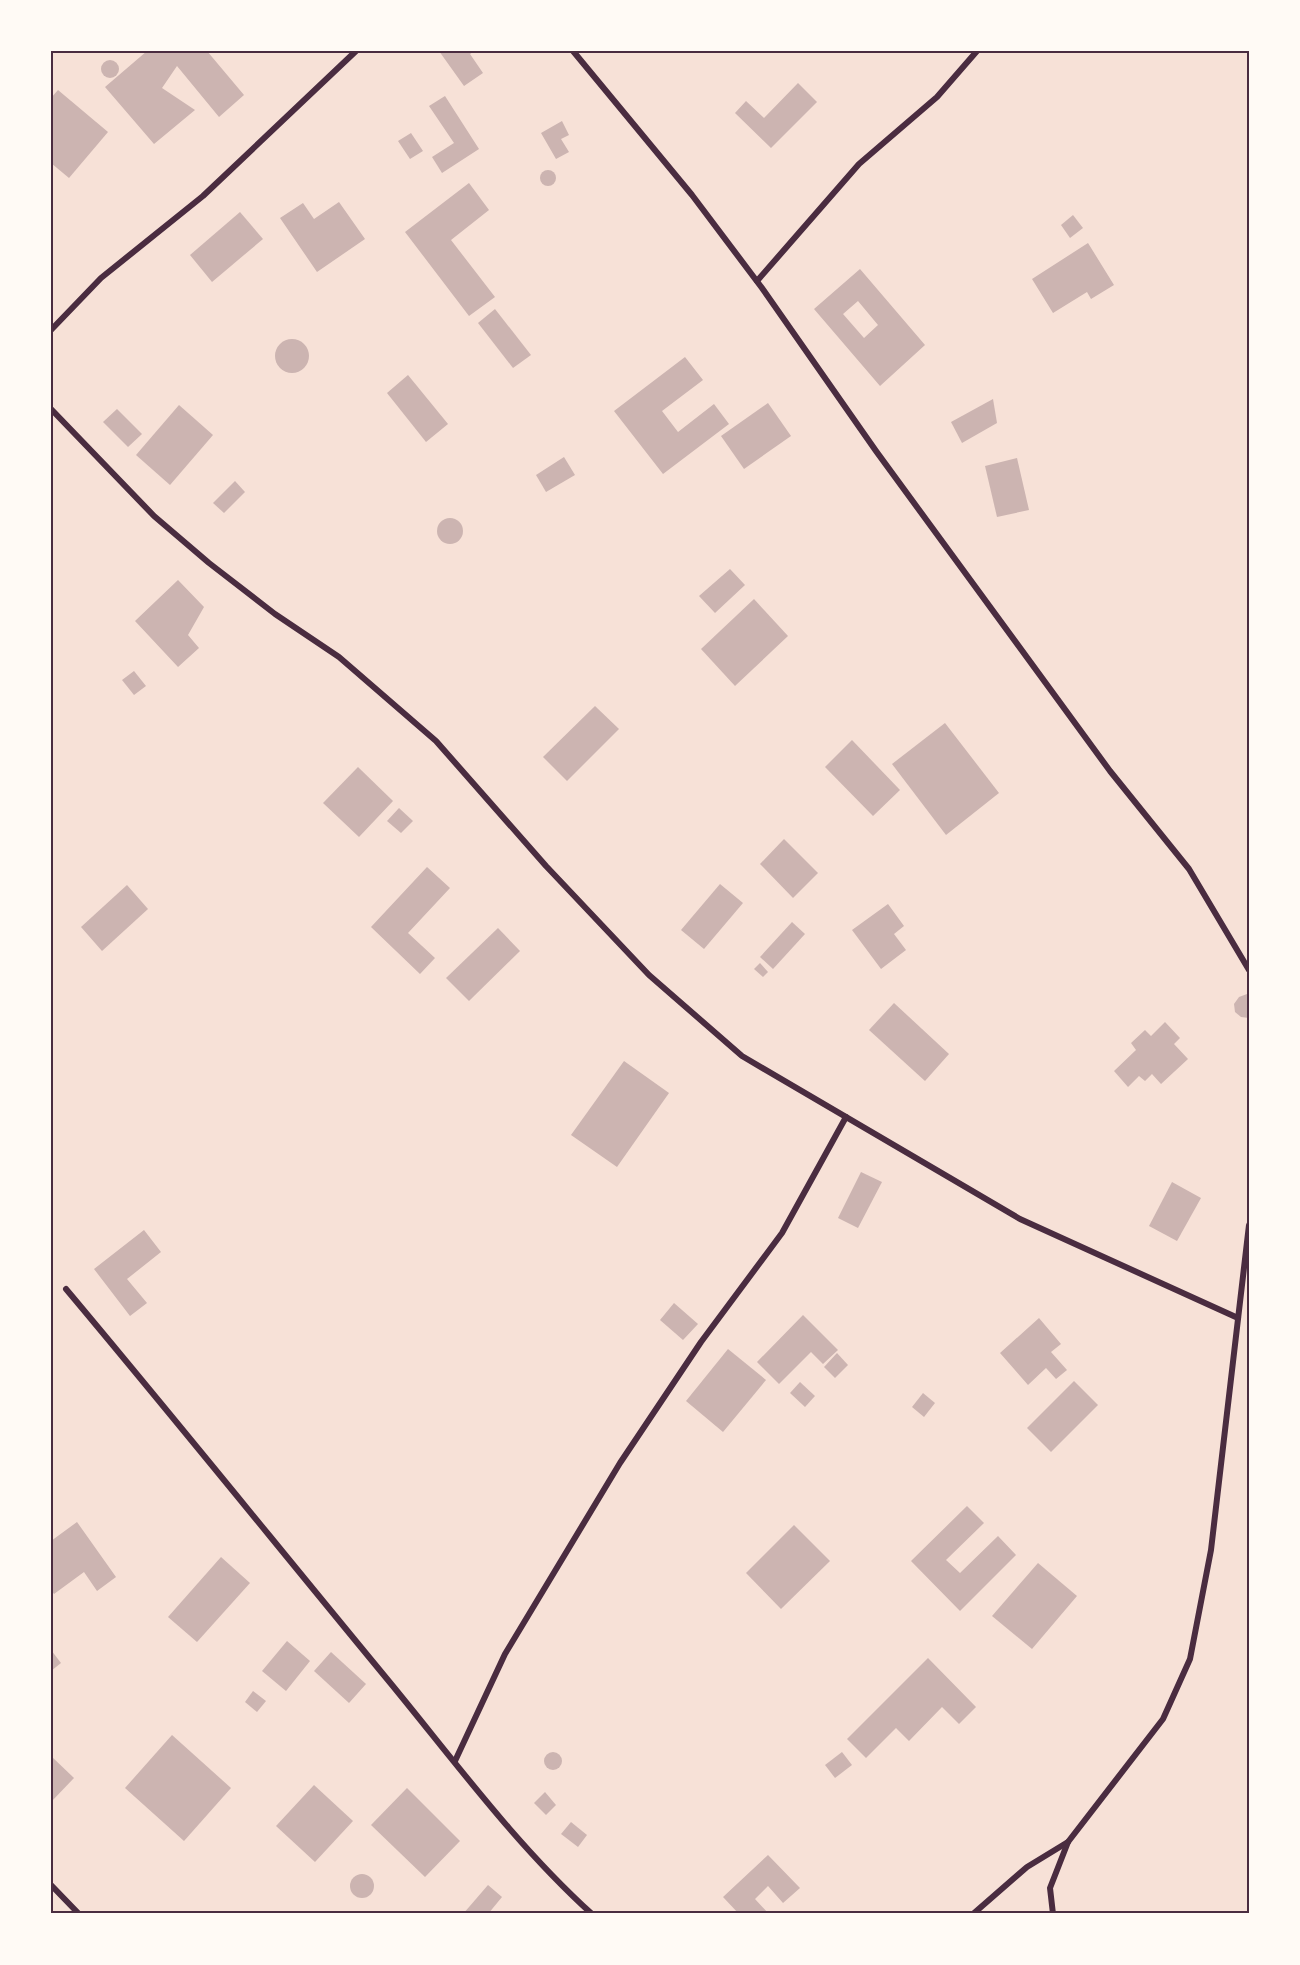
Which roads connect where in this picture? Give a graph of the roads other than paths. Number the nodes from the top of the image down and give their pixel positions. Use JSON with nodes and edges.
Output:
{"nodes":[{"id":1,"x":356,"y":51,"type":"edge"},
{"id":2,"x":573,"y":51,"type":"edge"},
{"id":3,"x":977,"y":51,"type":"edge"},
{"id":4,"x":757,"y":281,"type":"junction"},
{"id":5,"x":51,"y":330,"type":"edge"},
{"id":6,"x":51,"y":409,"type":"edge"},
{"id":7,"x":1249,"y":970,"type":"edge"},
{"id":8,"x":846,"y":1117,"type":"junction"},
{"id":9,"x":1249,"y":1226,"type":"edge"},
{"id":10,"x":66,"y":1288,"type":"dead end"},
{"id":11,"x":1238,"y":1318,"type":"junction"},
{"id":12,"x":454,"y":1761,"type":"junction"},
{"id":13,"x":1068,"y":1842,"type":"junction"},
{"id":14,"x":51,"y":1884,"type":"edge"},
{"id":15,"x":79,"y":1914,"type":"edge"},
{"id":16,"x":592,"y":1914,"type":"edge"},
{"id":17,"x":973,"y":1914,"type":"edge"},
{"id":18,"x":1053,"y":1914,"type":"edge"}],
"edges":[{"from":1,"to":5,"type":"street"},
{"from":2,"to":4,"type":"street"},
{"from":3,"to":4,"type":"street"},
{"from":4,"to":7,"type":"street"},
{"from":6,"to":8,"type":"street"},
{"from":8,"to":11,"type":"street"},
{"from":8,"to":12,"type":"street"},
{"from":9,"to":11,"type":"street"},
{"from":10,"to":12,"type":"street"},
{"from":11,"to":13,"type":"street"},
{"from":12,"to":16,"type":"street"},
{"from":13,"to":17,"type":"street"},
{"from":13,"to":18,"type":"street"},
{"from":14,"to":15,"type":"street"}]}
